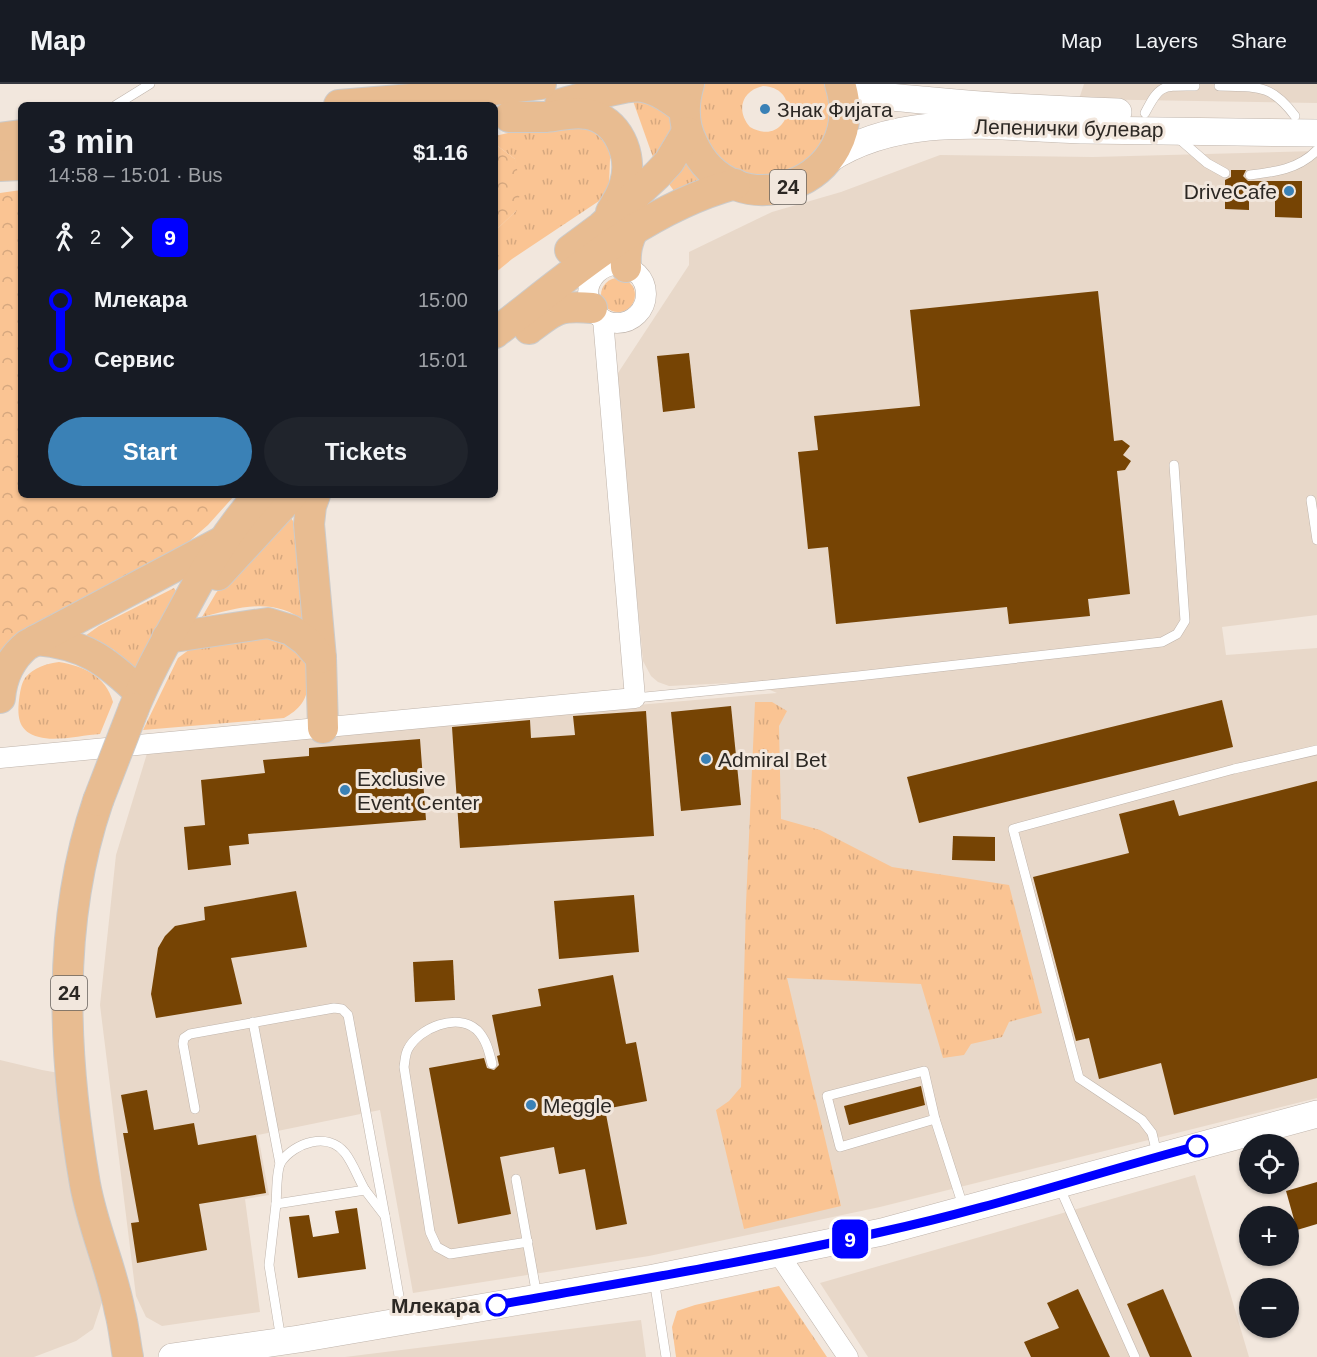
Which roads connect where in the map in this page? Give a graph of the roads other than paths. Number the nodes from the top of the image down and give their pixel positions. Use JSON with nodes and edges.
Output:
{"nodes":[{"id":1,"x":150,"y":84,"type":"edge"},
{"id":2,"x":541,"y":84,"type":"edge"},
{"id":3,"x":842,"y":84,"type":"edge"},
{"id":4,"x":895,"y":84,"type":"edge"},
{"id":5,"x":1195,"y":86,"type":"dead end"},
{"id":6,"x":1219,"y":86,"type":"dead end"},
{"id":7,"x":442,"y":90,"type":"edge"},
{"id":8,"x":121,"y":102,"type":"edge"},
{"id":9,"x":360,"y":102,"type":"edge"},
{"id":10,"x":954,"y":103,"type":"junction"},
{"id":11,"x":687,"y":108,"type":"edge"},
{"id":12,"x":1145,"y":113,"type":"junction"},
{"id":13,"x":1306,"y":117,"type":"edge"},
{"id":14,"x":502,"y":118,"type":"edge"},
{"id":15,"x":1171,"y":131,"type":"junction"},
{"id":16,"x":1317,"y":134,"type":"edge"},
{"id":17,"x":18,"y":135,"type":"edge"},
{"id":18,"x":0,"y":138,"type":"edge"},
{"id":19,"x":1317,"y":150,"type":"edge"},
{"id":20,"x":828,"y":160,"type":"junction"},
{"id":21,"x":0,"y":165,"type":"edge"},
{"id":22,"x":18,"y":165,"type":"edge"},
{"id":23,"x":1226,"y":173,"type":"dead end"},
{"id":24,"x":1250,"y":175,"type":"dead end"},
{"id":25,"x":735,"y":184,"type":"junction"},
{"id":26,"x":601,"y":227,"type":"junction"},
{"id":27,"x":634,"y":228,"type":"junction"},
{"id":28,"x":626,"y":267,"type":"junction"},
{"id":29,"x":498,"y":305,"type":"edge"},
{"id":30,"x":597,"y":313,"type":"junction"},
{"id":31,"x":498,"y":331,"type":"edge"},
{"id":32,"x":498,"y":352,"type":"edge"},
{"id":33,"x":1174,"y":465,"type":"dead end"},
{"id":34,"x":257,"y":498,"type":"edge"},
{"id":35,"x":289,"y":498,"type":"edge"},
{"id":36,"x":314,"y":498,"type":"edge"},
{"id":37,"x":1311,"y":500,"type":"dead end"},
{"id":38,"x":1317,"y":540,"type":"edge"},
{"id":39,"x":221,"y":542,"type":"junction"},
{"id":40,"x":173,"y":627,"type":"junction"},
{"id":41,"x":36,"y":640,"type":"junction"},
{"id":42,"x":321,"y":658,"type":"junction"},
{"id":43,"x":0,"y":698,"type":"edge"},
{"id":44,"x":635,"y":698,"type":"junction"},
{"id":45,"x":137,"y":701,"type":"junction"},
{"id":46,"x":322,"y":728,"type":"junction"},
{"id":47,"x":1317,"y":750,"type":"edge"},
{"id":48,"x":0,"y":758,"type":"edge"},
{"id":49,"x":253,"y":1022,"type":"junction"},
{"id":50,"x":492,"y":1064,"type":"dead end"},
{"id":51,"x":195,"y":1109,"type":"dead end"},
{"id":52,"x":1317,"y":1114,"type":"edge"},
{"id":53,"x":935,"y":1119,"type":"junction"},
{"id":54,"x":1158,"y":1157,"type":"junction"},
{"id":55,"x":280,"y":1164,"type":"junction"},
{"id":56,"x":516,"y":1179,"type":"dead end"},
{"id":57,"x":1059,"y":1185,"type":"junction"},
{"id":58,"x":364,"y":1190,"type":"junction"},
{"id":59,"x":276,"y":1204,"type":"junction"},
{"id":60,"x":964,"y":1211,"type":"junction"},
{"id":61,"x":385,"y":1216,"type":"junction"},
{"id":62,"x":528,"y":1242,"type":"junction"},
{"id":63,"x":778,"y":1253,"type":"junction"},
{"id":64,"x":654,"y":1278,"type":"junction"},
{"id":65,"x":537,"y":1298,"type":"junction"},
{"id":66,"x":404,"y":1321,"type":"junction"},
{"id":67,"x":281,"y":1341,"type":"junction"},
{"id":68,"x":128,"y":1357,"type":"edge"},
{"id":69,"x":172,"y":1357,"type":"edge"},
{"id":70,"x":666,"y":1357,"type":"edge"},
{"id":71,"x":848,"y":1357,"type":"edge"},
{"id":72,"x":1135,"y":1357,"type":"edge"}],
"edges":[{"from":1,"to":8,"type":"lane"},
{"from":2,"to":7,"type":"main road"},
{"from":3,"to":10,"type":"street","name":"Лепенички булевар"},
{"from":3,"to":20,"type":"main road","number":"24"},
{"from":4,"to":10,"type":"street"},
{"from":5,"to":12,"type":"lane"},
{"from":6,"to":13,"type":"lane"},
{"from":7,"to":9,"type":"main road"},
{"from":10,"to":12,"type":"street","name":"Лепенички булевар"},
{"from":11,"to":14,"type":"main road","number":"24"},
{"from":11,"to":25,"type":"main road","number":"24"},
{"from":11,"to":26,"type":"main road"},
{"from":12,"to":13,"type":"street","name":"Лепенички булевар"},
{"from":14,"to":26,"type":"main road"},
{"from":15,"to":16,"type":"street","name":"Лепенички булевар"},
{"from":15,"to":20,"type":"street","name":"Лепенички булевар"},
{"from":15,"to":23,"type":"lane"},
{"from":17,"to":18,"type":"main road"},
{"from":19,"to":24,"type":"lane"},
{"from":20,"to":25,"type":"main road","number":"24"},
{"from":21,"to":22,"type":"main road"},
{"from":25,"to":27,"type":"main road","number":"24"},
{"from":26,"to":29,"type":"main road"},
{"from":27,"to":28,"type":"main road"},
{"from":27,"to":31,"type":"main road","number":"24"},
{"from":28,"to":30,"type":"street"},
{"from":28,"to":30,"type":"street"},
{"from":30,"to":32,"type":"main road"},
{"from":30,"to":44,"type":"street"},
{"from":33,"to":44,"type":"lane"},
{"from":34,"to":39,"type":"main road","number":"24"},
{"from":35,"to":40,"type":"main road","number":"24"},
{"from":36,"to":42,"type":"main road"},
{"from":37,"to":38,"type":"lane"},
{"from":39,"to":40,"type":"main road","number":"24"},
{"from":39,"to":41,"type":"main road"},
{"from":40,"to":42,"type":"main road"},
{"from":40,"to":45,"type":"main road","number":"24"},
{"from":41,"to":43,"type":"main road"},
{"from":41,"to":45,"type":"main road"},
{"from":42,"to":46,"type":"main road"},
{"from":44,"to":46,"type":"street"},
{"from":45,"to":68,"type":"main road","number":"24","bridge":true},
{"from":46,"to":48,"type":"street"},
{"from":47,"to":54,"type":"lane"},
{"from":49,"to":51,"type":"lane"},
{"from":49,"to":55,"type":"lane"},
{"from":49,"to":61,"type":"lane"},
{"from":50,"to":62,"type":"lane"},
{"from":52,"to":54,"type":"street"},
{"from":53,"to":53,"type":"lane"},
{"from":53,"to":60,"type":"lane"},
{"from":54,"to":57,"type":"street"},
{"from":55,"to":58,"type":"lane"},
{"from":55,"to":59,"type":"lane"},
{"from":56,"to":62,"type":"lane"},
{"from":57,"to":60,"type":"street"},
{"from":57,"to":72,"type":"lane"},
{"from":58,"to":59,"type":"lane"},
{"from":58,"to":61,"type":"lane"},
{"from":59,"to":67,"type":"lane"},
{"from":60,"to":63,"type":"street"},
{"from":61,"to":66,"type":"lane"},
{"from":62,"to":65,"type":"lane"},
{"from":63,"to":64,"type":"street"},
{"from":63,"to":71,"type":"street"},
{"from":64,"to":65,"type":"street"},
{"from":64,"to":70,"type":"lane"},
{"from":65,"to":66,"type":"street"},
{"from":66,"to":67,"type":"street"},
{"from":67,"to":69,"type":"street"}]}
